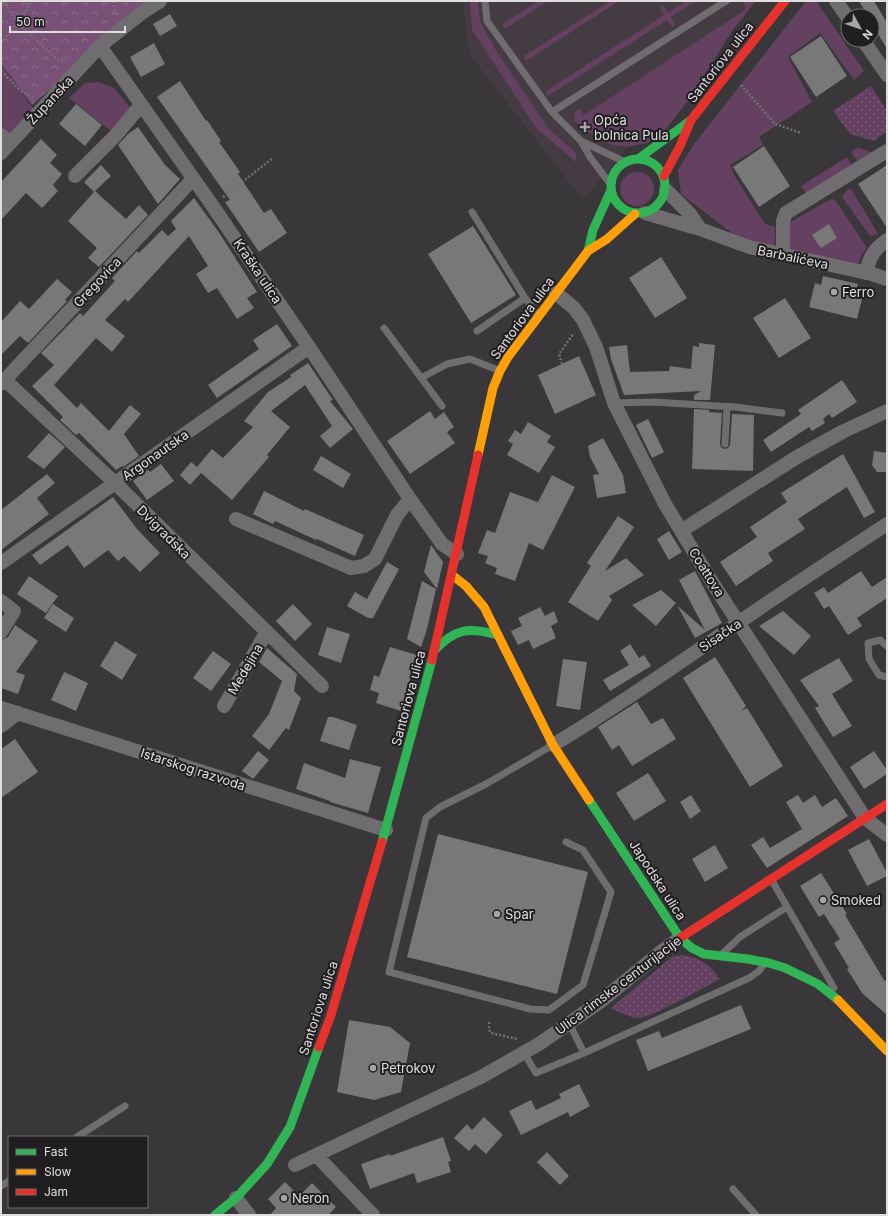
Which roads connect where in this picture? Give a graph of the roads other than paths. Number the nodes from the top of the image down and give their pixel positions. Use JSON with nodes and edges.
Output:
{"nodes":[{"id":1,"x":160,"y":1,"type":"edge"},
{"id":2,"x":485,"y":1,"type":"edge"},
{"id":3,"x":726,"y":1,"type":"edge"},
{"id":4,"x":785,"y":1,"type":"edge"},
{"id":5,"x":100,"y":46,"type":"junction"},
{"id":6,"x":868,"y":48,"type":"edge"},
{"id":7,"x":887,"y":75,"type":"edge"},
{"id":8,"x":141,"y":105,"type":"junction"},
{"id":9,"x":552,"y":112,"type":"junction"},
{"id":10,"x":691,"y":120,"type":"junction"},
{"id":11,"x":581,"y":141,"type":"junction"},
{"id":12,"x":4,"y":144,"type":"edge"},
{"id":13,"x":887,"y":151,"type":"edge"},
{"id":14,"x":638,"y":159,"type":"junction"},
{"id":15,"x":625,"y":162,"type":"junction"},
{"id":16,"x":76,"y":176,"type":"dead end"},
{"id":17,"x":193,"y":179,"type":"junction"},
{"id":18,"x":665,"y":183,"type":"junction"},
{"id":19,"x":611,"y":188,"type":"junction"},
{"id":20,"x":472,"y":212,"type":"dead end"},
{"id":21,"x":640,"y":213,"type":"junction"},
{"id":22,"x":700,"y":229,"type":"junction"},
{"id":23,"x":887,"y":240,"type":"edge"},
{"id":24,"x":588,"y":251,"type":"junction"},
{"id":25,"x":783,"y":255,"type":"junction"},
{"id":26,"x":866,"y":273,"type":"junction"},
{"id":27,"x":887,"y":279,"type":"edge"},
{"id":28,"x":556,"y":293,"type":"junction"},
{"id":29,"x":525,"y":298,"type":"junction"},
{"id":30,"x":539,"y":316,"type":"junction"},
{"id":31,"x":384,"y":328,"type":"dead end"},
{"id":32,"x":477,"y":331,"type":"dead end"},
{"id":33,"x":309,"y":347,"type":"junction"},
{"id":34,"x":500,"y":371,"type":"junction"},
{"id":35,"x":421,"y":378,"type":"junction"},
{"id":36,"x":3,"y":382,"type":"edge"},
{"id":37,"x":614,"y":403,"type":"junction"},
{"id":38,"x":442,"y":406,"type":"dead end"},
{"id":39,"x":726,"y":407,"type":"junction"},
{"id":40,"x":887,"y":411,"type":"edge"},
{"id":41,"x":782,"y":413,"type":"dead end"},
{"id":42,"x":725,"y":444,"type":"dead end"},
{"id":43,"x":115,"y":483,"type":"junction"},
{"id":44,"x":410,"y":499,"type":"junction"},
{"id":45,"x":236,"y":519,"type":"dead end"},
{"id":46,"x":887,"y":524,"type":"edge"},
{"id":47,"x":681,"y":531,"type":"junction"},
{"id":48,"x":457,"y":554,"type":"junction"},
{"id":49,"x":1,"y":563,"type":"edge"},
{"id":50,"x":451,"y":579,"type":"junction"},
{"id":51,"x":456,"y":593,"type":"dead end"},
{"id":52,"x":1,"y":601,"type":"edge"},
{"id":53,"x":479,"y":617,"type":"dead end"},
{"id":54,"x":739,"y":622,"type":"junction"},
{"id":55,"x":493,"y":624,"type":"junction"},
{"id":56,"x":1,"y":632,"type":"edge"},
{"id":57,"x":266,"y":633,"type":"junction"},
{"id":58,"x":498,"y":635,"type":"junction"},
{"id":59,"x":887,"y":646,"type":"edge"},
{"id":60,"x":434,"y":651,"type":"junction"},
{"id":61,"x":887,"y":677,"type":"edge"},
{"id":62,"x":322,"y":686,"type":"dead end"},
{"id":63,"x":224,"y":706,"type":"dead end"},
{"id":64,"x":1,"y":708,"type":"edge"},
{"id":65,"x":18,"y":713,"type":"junction"},
{"id":66,"x":1,"y":726,"type":"edge"},
{"id":67,"x":553,"y":745,"type":"junction"},
{"id":68,"x":887,"y":804,"type":"edge"},
{"id":69,"x":865,"y":818,"type":"junction"},
{"id":70,"x":386,"y":830,"type":"junction"},
{"id":71,"x":887,"y":835,"type":"edge"},
{"id":72,"x":566,"y":842,"type":"dead end"},
{"id":73,"x":771,"y":879,"type":"junction"},
{"id":74,"x":787,"y":907,"type":"junction"},
{"id":75,"x":680,"y":938,"type":"junction"},
{"id":76,"x":720,"y":956,"type":"junction"},
{"id":77,"x":765,"y":962,"type":"junction"},
{"id":78,"x":845,"y":1007,"type":"junction"},
{"id":79,"x":569,"y":1023,"type":"junction"},
{"id":80,"x":887,"y":1052,"type":"edge"},
{"id":81,"x":524,"y":1053,"type":"junction"},
{"id":82,"x":584,"y":1053,"type":"junction"},
{"id":83,"x":125,"y":1106,"type":"dead end"},
{"id":84,"x":79,"y":1136,"type":"edge"},
{"id":85,"x":316,"y":1155,"type":"junction"},
{"id":86,"x":295,"y":1165,"type":"dead end"},
{"id":87,"x":734,"y":1189,"type":"dead end"},
{"id":88,"x":236,"y":1198,"type":"junction"},
{"id":89,"x":215,"y":1215,"type":"edge"},
{"id":90,"x":249,"y":1215,"type":"edge"},
{"id":91,"x":373,"y":1215,"type":"edge"},
{"id":92,"x":756,"y":1215,"type":"edge"}],
"edges":[{"from":1,"to":5,"type":"street","name":"Županska"},
{"from":2,"to":9,"type":"lane"},
{"from":3,"to":9,"type":"lane"},
{"from":4,"to":10,"type":"main road","name":"Santoriova ulica"},
{"from":5,"to":8,"type":"street","name":"Kraška ulica"},
{"from":5,"to":12,"type":"street","name":"Županska"},
{"from":6,"to":7,"type":"street"},
{"from":8,"to":16,"type":"street"},
{"from":8,"to":17,"type":"street","name":"Kraška ulica"},
{"from":9,"to":11,"type":"lane"},
{"from":10,"to":14,"type":"main road","name":"Santoriova ulica"},
{"from":10,"to":18,"type":"main road","name":"Santoriova ulica"},
{"from":11,"to":15,"type":"lane"},
{"from":11,"to":19,"type":"lane"},
{"from":13,"to":25,"type":"street"},
{"from":14,"to":15,"type":"main road"},
{"from":14,"to":18,"type":"main road"},
{"from":15,"to":19,"type":"main road"},
{"from":17,"to":33,"type":"street","name":"Kraška ulica"},
{"from":17,"to":36,"type":"street","name":"Gregovica"},
{"from":18,"to":21,"type":"main road"},
{"from":18,"to":22,"type":"street"},
{"from":19,"to":21,"type":"main road"},
{"from":19,"to":24,"type":"main road","name":"Santoriova ulica"},
{"from":20,"to":29,"type":"lane"},
{"from":21,"to":22,"type":"street","name":"Barbalićeva"},
{"from":21,"to":24,"type":"main road","name":"Santoriova ulica"},
{"from":22,"to":25,"type":"street","name":"Barbalićeva"},
{"from":23,"to":26,"type":"street"},
{"from":24,"to":28,"type":"main road","name":"Santoriova ulica"},
{"from":25,"to":26,"type":"street","name":"Barbalićeva"},
{"from":26,"to":27,"type":"street","name":"Barbalićeva"},
{"from":28,"to":30,"type":"main road","name":"Santoriova ulica"},
{"from":28,"to":37,"type":"street","name":"Coattova"},
{"from":29,"to":30,"type":"lane"},
{"from":29,"to":32,"type":"lane"},
{"from":30,"to":34,"type":"main road","name":"Santoriova ulica"},
{"from":31,"to":35,"type":"lane"},
{"from":33,"to":43,"type":"street","name":"Argonautska"},
{"from":33,"to":44,"type":"street","name":"Kraška ulica"},
{"from":34,"to":35,"type":"lane"},
{"from":34,"to":48,"type":"main road","name":"Santoriova ulica"},
{"from":35,"to":38,"type":"lane"},
{"from":36,"to":43,"type":"street","name":"Dvigradska"},
{"from":37,"to":39,"type":"lane"},
{"from":37,"to":47,"type":"street","name":"Coattova"},
{"from":39,"to":41,"type":"lane"},
{"from":39,"to":42,"type":"lane"},
{"from":40,"to":47,"type":"street"},
{"from":43,"to":49,"type":"street","name":"Argonautska"},
{"from":43,"to":57,"type":"street","name":"Dvigradska"},
{"from":44,"to":45,"type":"street"},
{"from":44,"to":48,"type":"street","name":"Kraška ulica"},
{"from":46,"to":54,"type":"street","name":"Sisačka"},
{"from":47,"to":54,"type":"street","name":"Coattova"},
{"from":48,"to":50,"type":"main road","name":"Santoriova ulica"},
{"from":50,"to":51,"type":"main road"},
{"from":50,"to":55,"type":"main road","name":"Japodska ulica"},
{"from":50,"to":60,"type":"main road","name":"Santoriova ulica"},
{"from":52,"to":56,"type":"street"},
{"from":53,"to":55,"type":"main road"},
{"from":54,"to":67,"type":"street","name":"Sisačka"},
{"from":54,"to":69,"type":"street","name":"Coattova"},
{"from":55,"to":58,"type":"main road","name":"Japodska ulica"},
{"from":57,"to":62,"type":"street","name":"Dvigradska"},
{"from":57,"to":63,"type":"street","name":"Medejina"},
{"from":58,"to":60,"type":"main road"},
{"from":58,"to":67,"type":"main road","name":"Japodska ulica"},
{"from":59,"to":61,"type":"lane"},
{"from":60,"to":70,"type":"main road","name":"Santoriova ulica"},
{"from":64,"to":65,"type":"street","name":"Istarskog razvoda"},
{"from":65,"to":66,"type":"street"},
{"from":65,"to":70,"type":"street","name":"Istarskog razvoda"},
{"from":67,"to":72,"type":"lane"},
{"from":67,"to":75,"type":"main road","name":"Japodska ulica"},
{"from":68,"to":69,"type":"main road","name":"Ulica rimske centurijacije"},
{"from":69,"to":71,"type":"street","name":"Coattova"},
{"from":69,"to":73,"type":"main road","name":"Ulica rimske centurijacije"},
{"from":70,"to":88,"type":"main road","name":"Santoriova ulica"},
{"from":73,"to":74,"type":"lane"},
{"from":73,"to":75,"type":"main road","name":"Ulica rimske centurijacije"},
{"from":74,"to":76,"type":"lane"},
{"from":74,"to":78,"type":"lane"},
{"from":75,"to":76,"type":"main road","name":"Japodska ulica"},
{"from":75,"to":79,"type":"street","name":"Ulica rimske centurijacije"},
{"from":76,"to":77,"type":"main road","name":"Japodska ulica"},
{"from":77,"to":78,"type":"main road","name":"Japodska ulica"},
{"from":77,"to":82,"type":"lane"},
{"from":78,"to":80,"type":"main road","name":"Japodska ulica"},
{"from":79,"to":81,"type":"street","name":"Ulica rimske centurijacije"},
{"from":79,"to":82,"type":"lane"},
{"from":81,"to":82,"type":"lane"},
{"from":81,"to":85,"type":"street","name":"Ulica rimske centurijacije"},
{"from":83,"to":84,"type":"lane"},
{"from":85,"to":86,"type":"street","name":"Ulica rimske centurijacije"},
{"from":85,"to":91,"type":"street"},
{"from":87,"to":92,"type":"lane"},
{"from":88,"to":89,"type":"main road"},
{"from":88,"to":90,"type":"street"}]}
